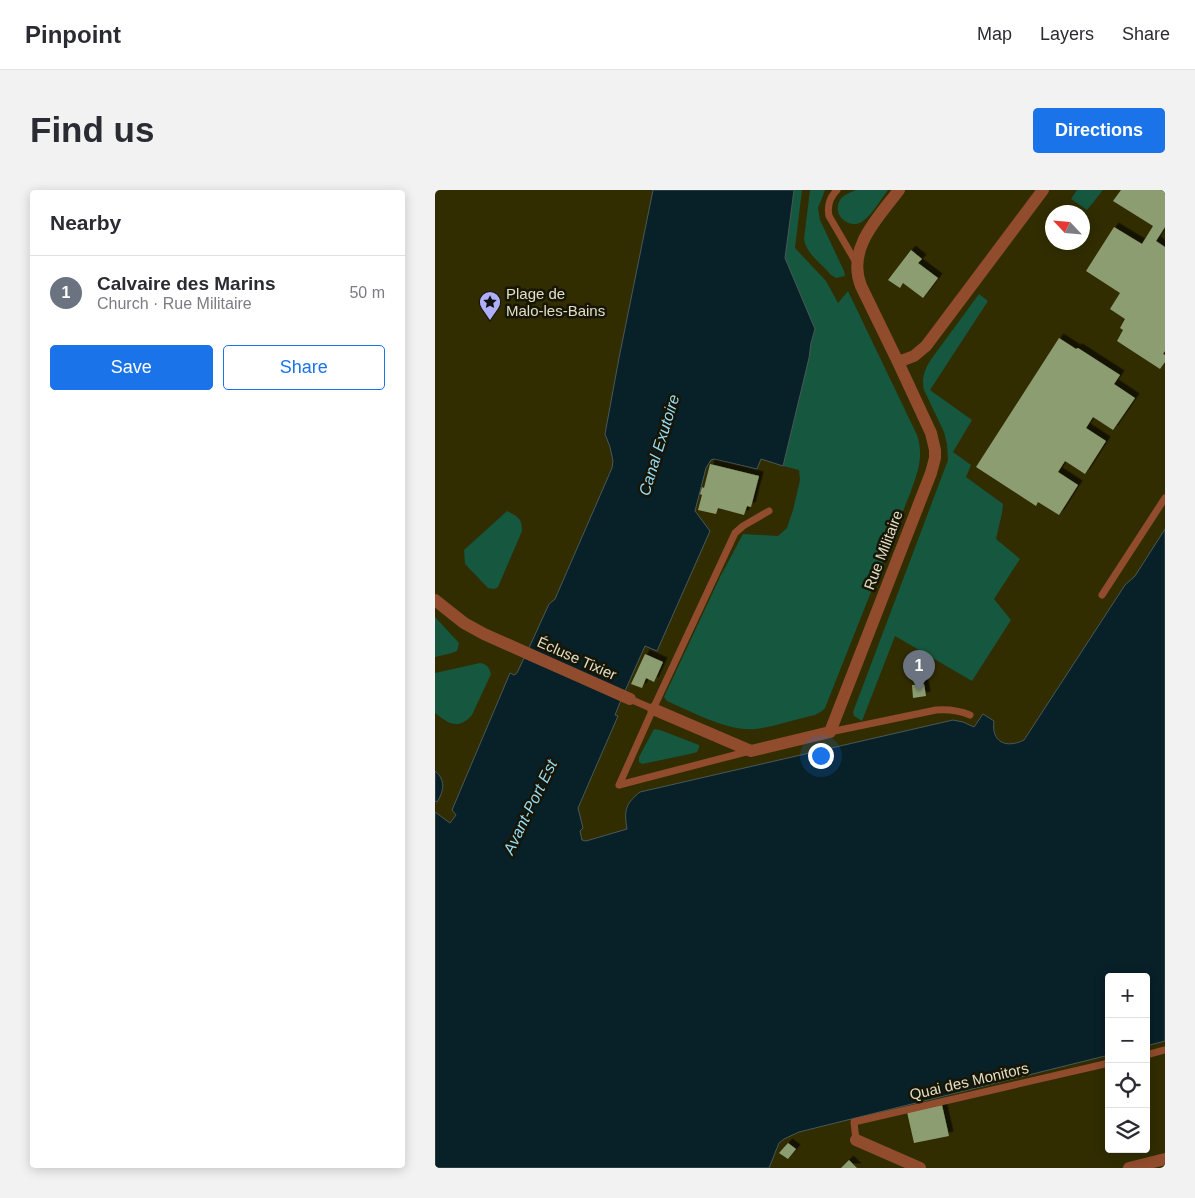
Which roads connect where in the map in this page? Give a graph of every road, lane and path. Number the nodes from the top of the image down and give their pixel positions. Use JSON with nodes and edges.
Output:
{"nodes":[{"id":1,"x":837,"y":190,"type":"edge"},
{"id":2,"x":899,"y":190,"type":"edge"},
{"id":3,"x":1043,"y":190,"type":"edge"},
{"id":4,"x":857,"y":266,"type":"junction"},
{"id":5,"x":898,"y":362,"type":"junction"},
{"id":6,"x":1165,"y":498,"type":"edge"},
{"id":7,"x":769,"y":511,"type":"dead end"},
{"id":8,"x":1102,"y":595,"type":"dead end"},
{"id":9,"x":435,"y":600,"type":"edge"},
{"id":10,"x":630,"y":699,"type":"joint"},
{"id":11,"x":653,"y":709,"type":"junction"},
{"id":12,"x":970,"y":715,"type":"dead end"},
{"id":13,"x":830,"y":732,"type":"junction"},
{"id":14,"x":751,"y":751,"type":"junction"},
{"id":15,"x":1165,"y":1050,"type":"edge"},
{"id":16,"x":1150,"y":1054,"type":"edge"},
{"id":17,"x":1105,"y":1064,"type":"edge"},
{"id":18,"x":856,"y":1140,"type":"joint"},
{"id":19,"x":1165,"y":1159,"type":"edge"},
{"id":20,"x":921,"y":1168,"type":"edge"},
{"id":21,"x":1129,"y":1168,"type":"edge"}],
"edges":[{"from":1,"to":4,"type":"lane"},
{"from":2,"to":4,"type":"street","name":"Rue Militaire"},
{"from":3,"to":5,"type":"street"},
{"from":4,"to":5,"type":"street","name":"Rue Militaire"},
{"from":5,"to":13,"type":"street","name":"Rue Militaire"},
{"from":6,"to":8,"type":"lane"},
{"from":7,"to":11,"type":"lane"},
{"from":9,"to":10,"type":"street","name":"Écluse Tixier"},
{"from":10,"to":11,"type":"lane"},
{"from":11,"to":14,"type":"street"},
{"from":11,"to":14,"type":"lane"},
{"from":12,"to":13,"type":"lane"},
{"from":13,"to":14,"type":"street"},
{"from":15,"to":16,"type":"lane"},
{"from":17,"to":18,"type":"lane","name":"Quai des Monitors"},
{"from":18,"to":20,"type":"street"},
{"from":19,"to":21,"type":"street"}]}
